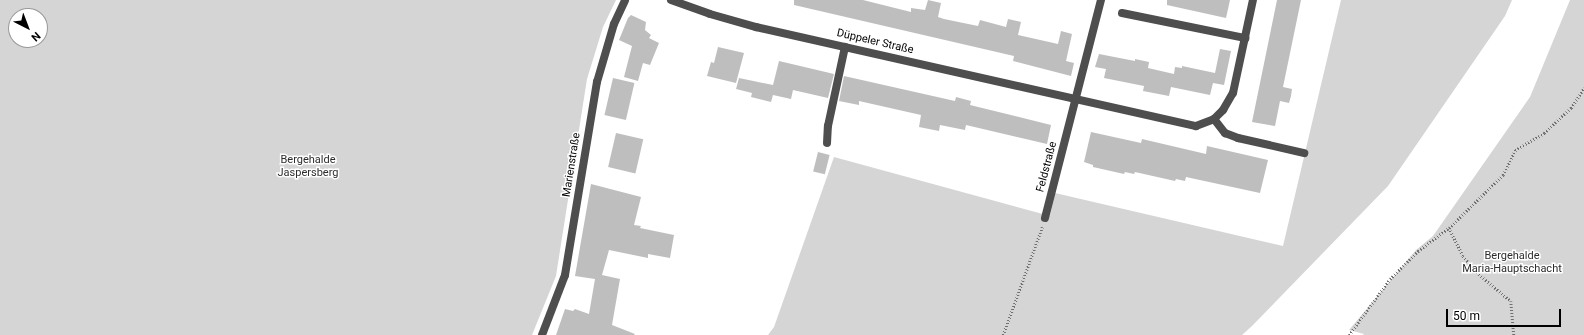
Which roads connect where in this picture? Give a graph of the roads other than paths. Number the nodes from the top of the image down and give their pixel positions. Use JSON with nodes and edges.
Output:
{"nodes":[{"id":1,"x":625,"y":0,"type":"edge"},
{"id":2,"x":671,"y":0,"type":"edge"},
{"id":3,"x":1101,"y":0,"type":"edge"},
{"id":4,"x":1253,"y":0,"type":"edge"},
{"id":5,"x":1122,"y":13,"type":"dead end"},
{"id":6,"x":1245,"y":38,"type":"junction"},
{"id":7,"x":844,"y":47,"type":"junction"},
{"id":8,"x":1076,"y":99,"type":"junction"},
{"id":9,"x":1214,"y":119,"type":"junction"},
{"id":10,"x":827,"y":143,"type":"dead end"},
{"id":11,"x":1304,"y":153,"type":"dead end"},
{"id":12,"x":1045,"y":218,"type":"road end"},
{"id":13,"x":542,"y":335,"type":"edge"}],
"edges":[{"from":1,"to":13,"type":"street","name":"Marienstraße"},
{"from":2,"to":7,"type":"street","name":"Düppeler Straße"},
{"from":3,"to":8,"type":"street","name":"Feldstraße"},
{"from":4,"to":6,"type":"street"},
{"from":5,"to":6,"type":"street"},
{"from":6,"to":9,"type":"street"},
{"from":7,"to":8,"type":"street","name":"Düppeler Straße"},
{"from":7,"to":10,"type":"street"},
{"from":8,"to":9,"type":"street","name":"Düppeler Straße"},
{"from":8,"to":12,"type":"street","name":"Feldstraße"},
{"from":9,"to":11,"type":"street"}]}
